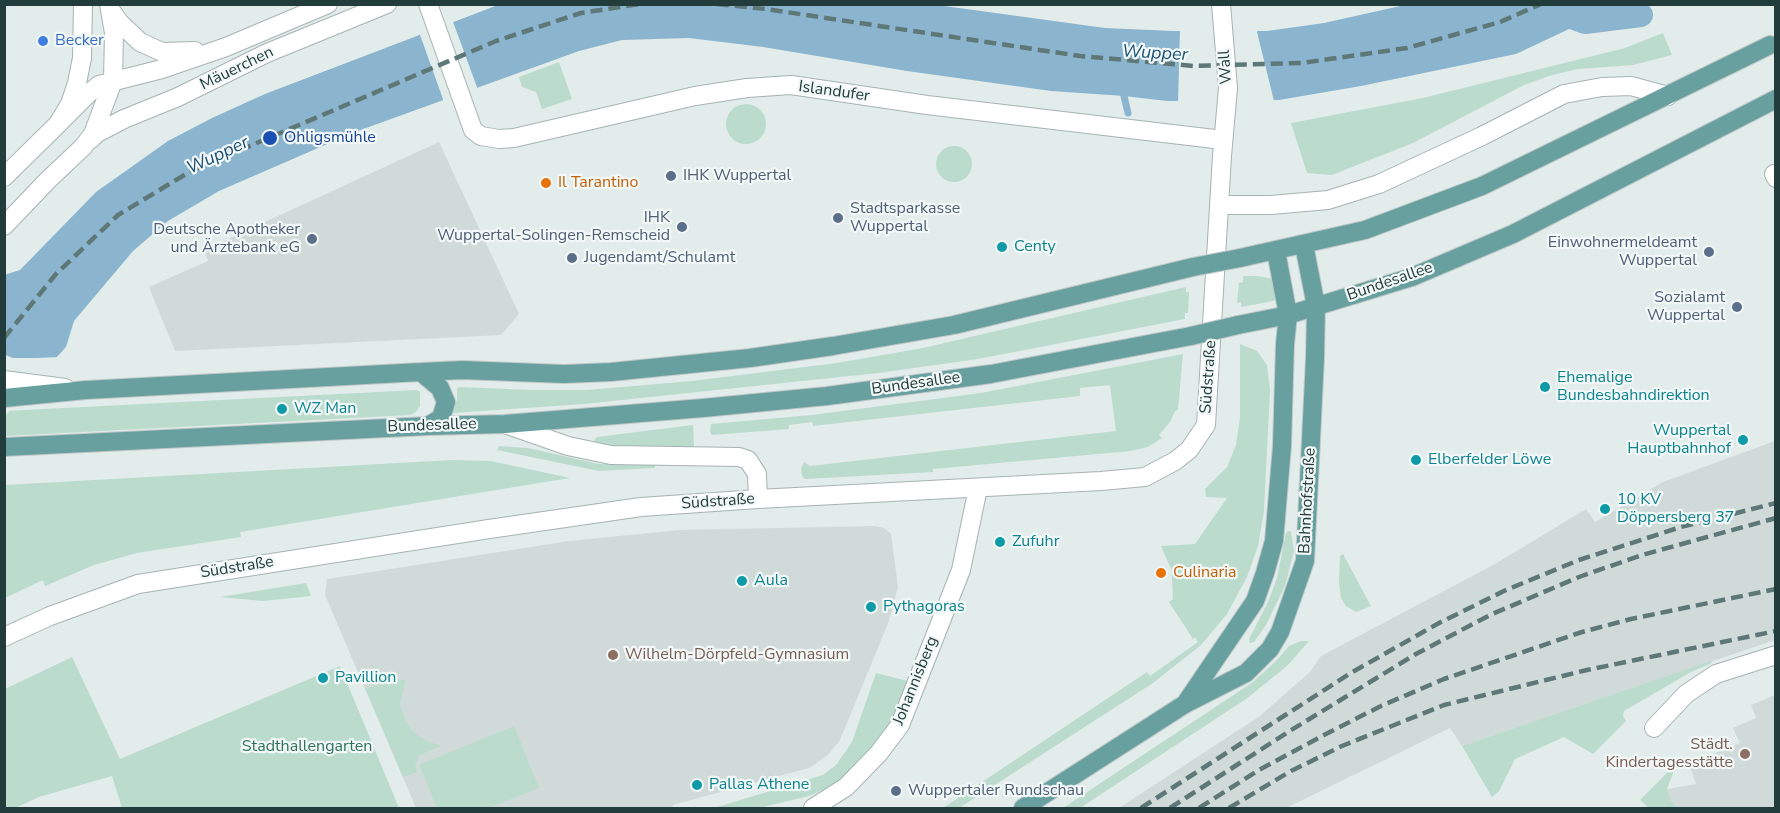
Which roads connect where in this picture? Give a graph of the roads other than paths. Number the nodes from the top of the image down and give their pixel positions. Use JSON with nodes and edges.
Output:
{"nodes":[{"id":1,"x":83,"y":4,"type":"edge"},
{"id":2,"x":328,"y":4,"type":"edge"},
{"id":3,"x":387,"y":4,"type":"edge"},
{"id":4,"x":110,"y":6,"type":"edge"},
{"id":5,"x":429,"y":9,"type":"edge"},
{"id":6,"x":1221,"y":9,"type":"edge"},
{"id":7,"x":1770,"y":45,"type":"dead end"},
{"id":8,"x":226,"y":47,"type":"junction"},
{"id":9,"x":82,"y":58,"type":"junction"},
{"id":10,"x":113,"y":81,"type":"junction"},
{"id":11,"x":92,"y":89,"type":"junction"},
{"id":12,"x":1668,"y":96,"type":"junction"},
{"id":13,"x":1776,"y":99,"type":"edge"},
{"id":14,"x":106,"y":102,"type":"junction"},
{"id":15,"x":153,"y":108,"type":"junction"},
{"id":16,"x":58,"y":124,"type":"junction"},
{"id":17,"x":90,"y":140,"type":"junction"},
{"id":18,"x":1223,"y":140,"type":"junction"},
{"id":19,"x":4,"y":177,"type":"edge"},
{"id":20,"x":1219,"y":205,"type":"junction"},
{"id":21,"x":4,"y":226,"type":"edge"},
{"id":22,"x":1304,"y":245,"type":"junction"},
{"id":23,"x":1276,"y":251,"type":"junction"},
{"id":24,"x":1316,"y":306,"type":"junction"},
{"id":25,"x":1288,"y":315,"type":"junction"},
{"id":26,"x":421,"y":372,"type":"junction"},
{"id":27,"x":4,"y":380,"type":"edge"},
{"id":28,"x":29,"y":391,"type":"junction"},
{"id":29,"x":4,"y":398,"type":"edge"},
{"id":30,"x":505,"y":424,"type":"junction"},
{"id":31,"x":429,"y":426,"type":"junction"},
{"id":32,"x":4,"y":447,"type":"edge"},
{"id":33,"x":978,"y":488,"type":"junction"},
{"id":34,"x":758,"y":499,"type":"junction"},
{"id":35,"x":4,"y":637,"type":"edge"},
{"id":36,"x":1776,"y":655,"type":"edge"},
{"id":37,"x":1185,"y":704,"type":"junction"},
{"id":38,"x":1654,"y":728,"type":"dead end"},
{"id":39,"x":813,"y":808,"type":"edge"},
{"id":40,"x":1023,"y":808,"type":"edge"}],
"edges":[{"from":1,"to":9,"type":"street"},
{"from":2,"to":8,"type":"street","name":"Mäuerchen"},
{"from":3,"to":15,"type":"street","name":"Mäuerchen"},
{"from":4,"to":8,"type":"street","name":"Mäuerchen"},
{"from":4,"to":10,"type":"street"},
{"from":5,"to":18,"type":"street","name":"Islandufer"},
{"from":6,"to":18,"type":"street","name":"Wall"},
{"from":7,"to":12,"type":"main road"},
{"from":8,"to":10,"type":"street","name":"Mäuerchen"},
{"from":9,"to":11,"type":"street"},
{"from":9,"to":16,"type":"street"},
{"from":10,"to":11,"type":"street","name":"Mäuerchen"},
{"from":10,"to":14,"type":"street"},
{"from":11,"to":14,"type":"street"},
{"from":11,"to":16,"type":"street","name":"Mäuerchen"},
{"from":12,"to":20,"type":"street"},
{"from":12,"to":22,"type":"main road"},
{"from":13,"to":24,"type":"main road","name":"Bundesallee"},
{"from":14,"to":15,"type":"street"},
{"from":14,"to":17,"type":"street"},
{"from":15,"to":17,"type":"street","name":"Mäuerchen"},
{"from":16,"to":19,"type":"street","name":"Mäuerchen"},
{"from":17,"to":21,"type":"street"},
{"from":18,"to":20,"type":"street"},
{"from":20,"to":33,"type":"street","name":"Südstraße"},
{"from":22,"to":23,"type":"main road"},
{"from":22,"to":24,"type":"main road","name":"Bahnhofstraße"},
{"from":23,"to":25,"type":"main road","name":"Bahnhofstraße"},
{"from":23,"to":26,"type":"main road","bridge":true},
{"from":24,"to":25,"type":"main road","name":"Bundesallee"},
{"from":24,"to":37,"type":"main road","name":"Bahnhofstraße"},
{"from":25,"to":30,"type":"main road","name":"Bundesallee","bridge":true},
{"from":25,"to":37,"type":"main road","name":"Bahnhofstraße"},
{"from":26,"to":28,"type":"main road"},
{"from":26,"to":31,"type":"main road"},
{"from":27,"to":28,"type":"street"},
{"from":28,"to":29,"type":"main road"},
{"from":30,"to":31,"type":"main road","name":"Bundesallee"},
{"from":30,"to":34,"type":"street"},
{"from":31,"to":32,"type":"main road","name":"Bundesallee"},
{"from":33,"to":34,"type":"street","name":"Südstraße"},
{"from":33,"to":39,"type":"street","name":"Johannisberg"},
{"from":34,"to":35,"type":"street","name":"Südstraße"},
{"from":36,"to":38,"type":"street"},
{"from":37,"to":40,"type":"main road","name":"Bahnhofstraße"}]}
